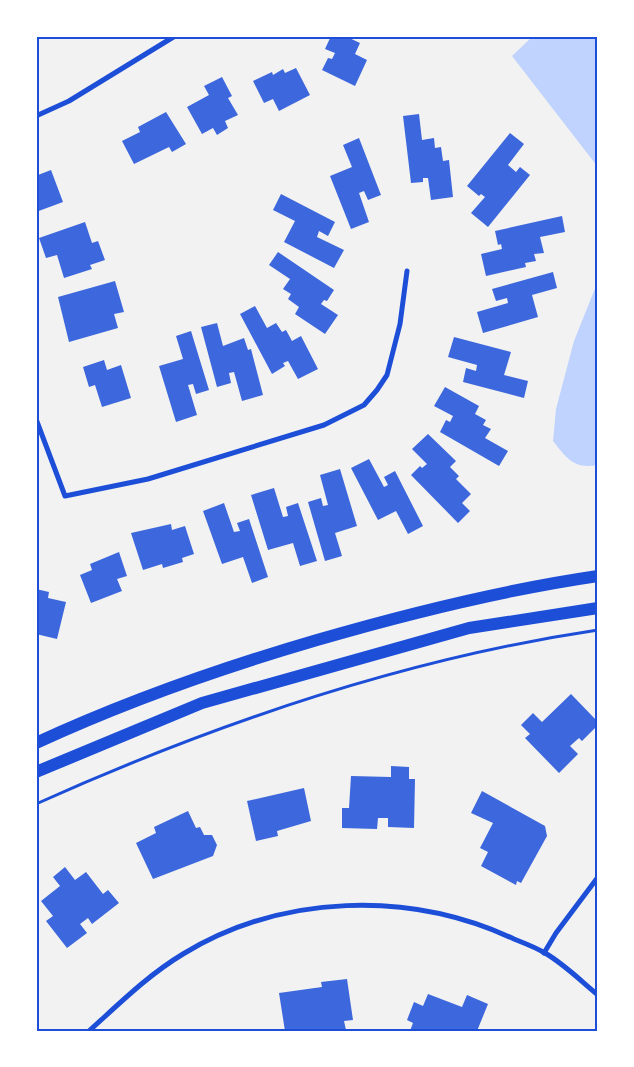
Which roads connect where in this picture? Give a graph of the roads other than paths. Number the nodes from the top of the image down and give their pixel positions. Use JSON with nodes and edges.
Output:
{"nodes":[{"id":1,"x":174,"y":36,"type":"edge"},
{"id":2,"x":36,"y":116,"type":"edge"},
{"id":3,"x":407,"y":271,"type":"dead end"},
{"id":4,"x":36,"y":419,"type":"edge"},
{"id":5,"x":598,"y":576,"type":"edge"},
{"id":6,"x":598,"y":608,"type":"edge"},
{"id":7,"x":36,"y":744,"type":"edge"},
{"id":8,"x":36,"y":772,"type":"edge"},
{"id":9,"x":598,"y":877,"type":"edge"},
{"id":10,"x":544,"y":953,"type":"junction"},
{"id":11,"x":598,"y":996,"type":"edge"},
{"id":12,"x":89,"y":1031,"type":"edge"}],
"edges":[{"from":1,"to":2,"type":"street"},
{"from":3,"to":4,"type":"street"},
{"from":5,"to":7,"type":"main road"},
{"from":6,"to":8,"type":"main road"},
{"from":9,"to":10,"type":"street"},
{"from":10,"to":11,"type":"street"},
{"from":10,"to":12,"type":"street"}]}
